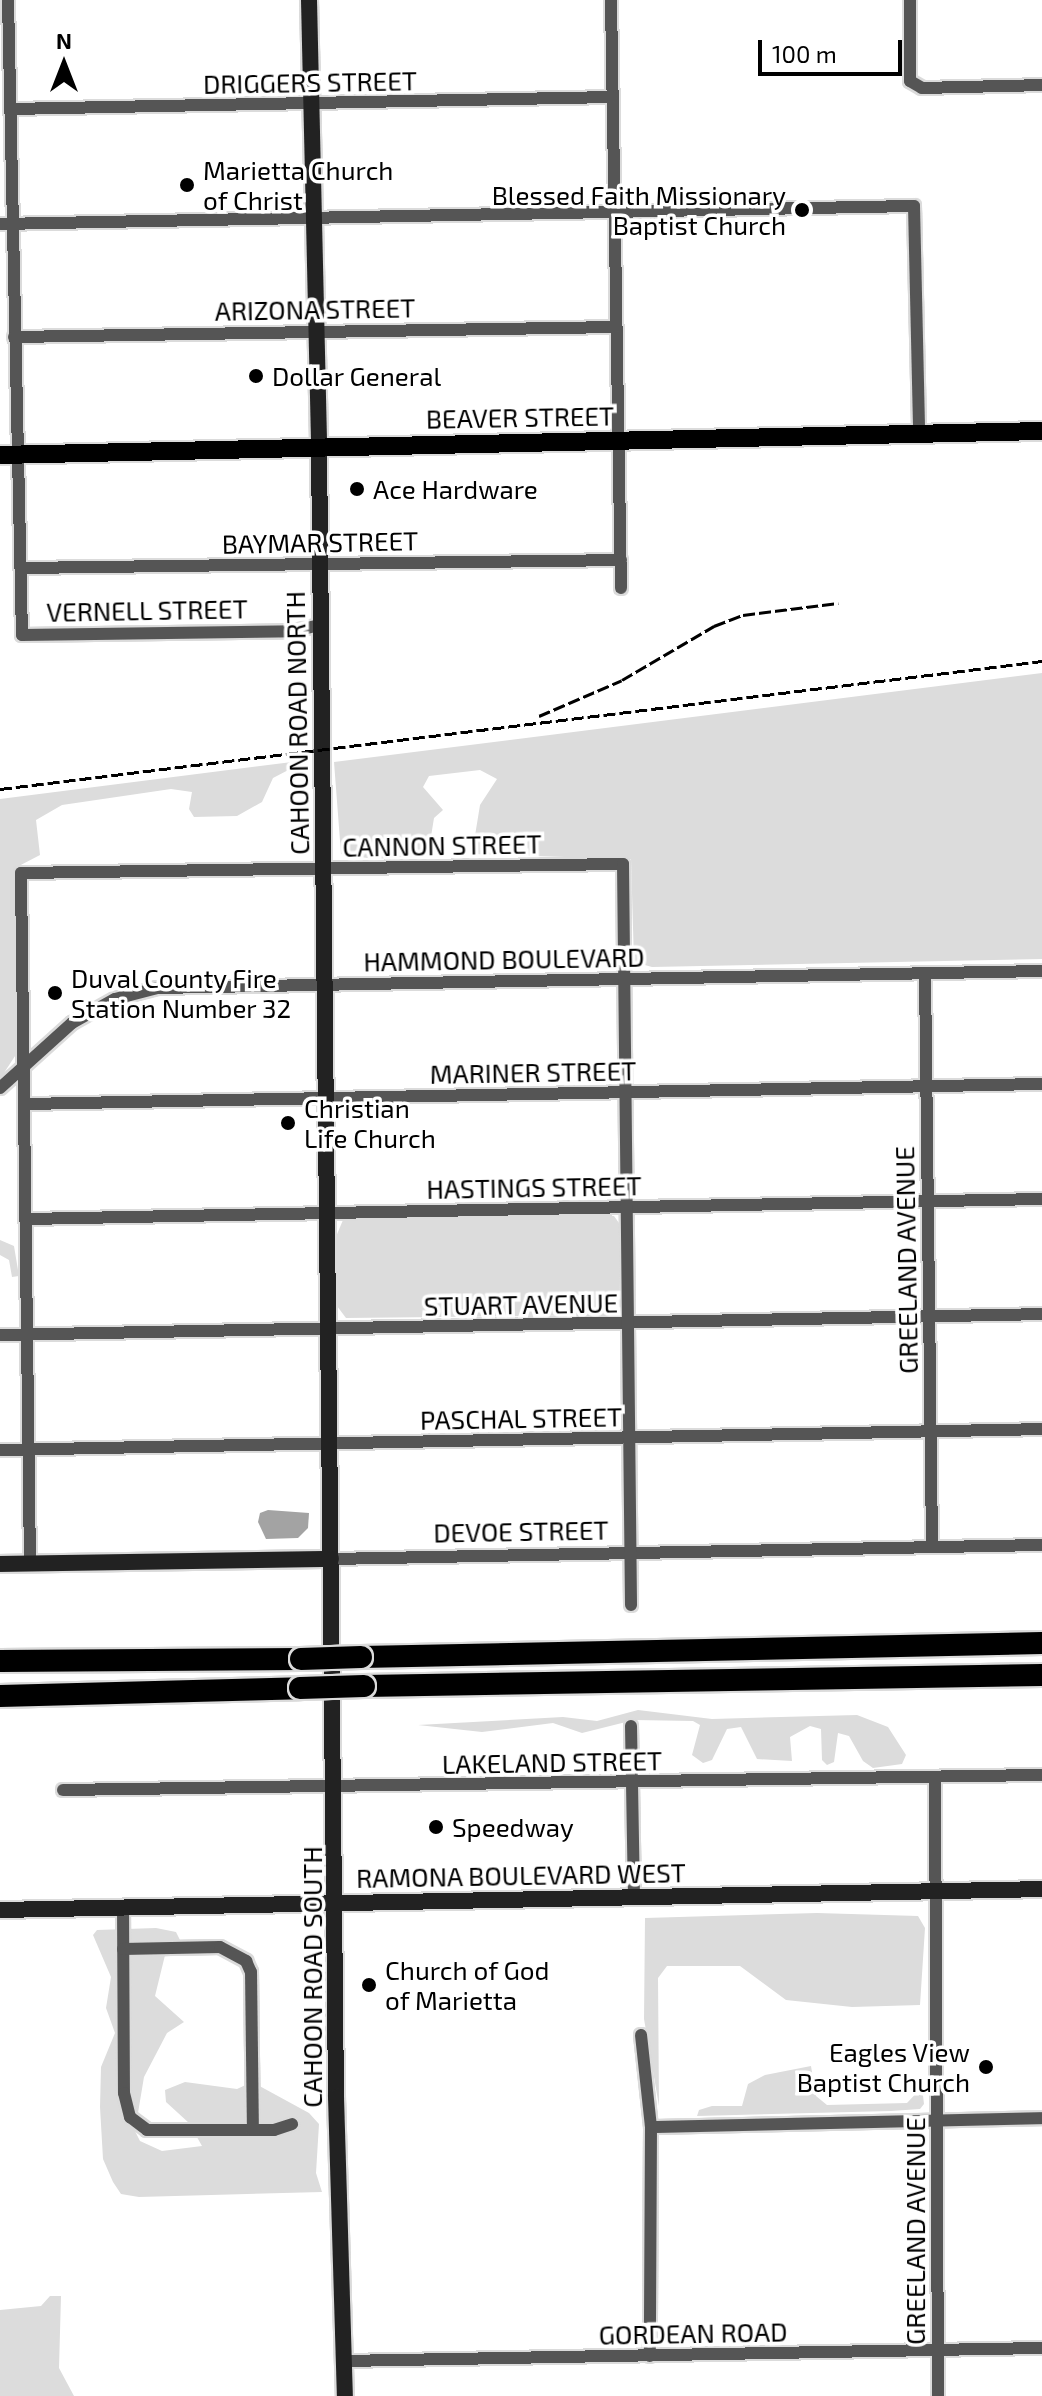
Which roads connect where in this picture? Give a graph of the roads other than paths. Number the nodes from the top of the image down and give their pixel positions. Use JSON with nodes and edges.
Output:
{"nodes":[{"id":1,"x":8,"y":0,"type":"edge"},
{"id":2,"x":309,"y":0,"type":"edge"},
{"id":3,"x":611,"y":0,"type":"edge"},
{"id":4,"x":910,"y":0,"type":"edge"},
{"id":5,"x":1042,"y":85,"type":"edge"},
{"id":6,"x":612,"y":97,"type":"junction"},
{"id":7,"x":311,"y":104,"type":"junction"},
{"id":8,"x":10,"y":109,"type":"junction"},
{"id":9,"x":614,"y":213,"type":"junction"},
{"id":10,"x":312,"y":219,"type":"junction"},
{"id":11,"x":6,"y":224,"type":"edge"},
{"id":12,"x":616,"y":327,"type":"junction"},
{"id":13,"x":315,"y":331,"type":"junction"},
{"id":14,"x":14,"y":337,"type":"junction"},
{"id":15,"x":1042,"y":431,"type":"edge"},
{"id":16,"x":919,"y":434,"type":"junction"},
{"id":17,"x":620,"y":441,"type":"junction"},
{"id":18,"x":319,"y":446,"type":"junction"},
{"id":19,"x":9,"y":454,"type":"edge"},
{"id":20,"x":621,"y":560,"type":"junction"},
{"id":21,"x":319,"y":563,"type":"junction"},
{"id":22,"x":21,"y":568,"type":"junction"},
{"id":23,"x":621,"y":588,"type":"dead end"},
{"id":24,"x":319,"y":625,"type":"junction"},
{"id":25,"x":324,"y":869,"type":"junction"},
{"id":26,"x":1042,"y":971,"type":"edge"},
{"id":27,"x":925,"y":973,"type":"junction"},
{"id":28,"x":625,"y":979,"type":"junction"},
{"id":29,"x":324,"y":984,"type":"junction"},
{"id":30,"x":26,"y":1064,"type":"junction"},
{"id":31,"x":1042,"y":1084,"type":"edge"},
{"id":32,"x":926,"y":1086,"type":"junction"},
{"id":33,"x":0,"y":1088,"type":"edge"},
{"id":34,"x":626,"y":1093,"type":"junction"},
{"id":35,"x":325,"y":1099,"type":"junction"},
{"id":36,"x":26,"y":1104,"type":"junction"},
{"id":37,"x":1042,"y":1199,"type":"edge"},
{"id":38,"x":927,"y":1201,"type":"junction"},
{"id":39,"x":626,"y":1208,"type":"junction"},
{"id":40,"x":326,"y":1214,"type":"junction"},
{"id":41,"x":27,"y":1219,"type":"junction"},
{"id":42,"x":1042,"y":1314,"type":"edge"},
{"id":43,"x":930,"y":1317,"type":"junction"},
{"id":44,"x":627,"y":1323,"type":"junction"},
{"id":45,"x":328,"y":1330,"type":"junction"},
{"id":46,"x":28,"y":1334,"type":"junction"},
{"id":47,"x":0,"y":1335,"type":"edge"},
{"id":48,"x":1042,"y":1429,"type":"edge"},
{"id":49,"x":930,"y":1432,"type":"junction"},
{"id":50,"x":628,"y":1438,"type":"junction"},
{"id":51,"x":330,"y":1444,"type":"junction"},
{"id":52,"x":29,"y":1449,"type":"junction"},
{"id":53,"x":0,"y":1450,"type":"edge"},
{"id":54,"x":1042,"y":1545,"type":"edge"},
{"id":55,"x":932,"y":1547,"type":"junction"},
{"id":56,"x":630,"y":1552,"type":"junction"},
{"id":57,"x":331,"y":1559,"type":"junction"},
{"id":58,"x":0,"y":1564,"type":"edge"},
{"id":59,"x":30,"y":1564,"type":"junction"},
{"id":60,"x":631,"y":1605,"type":"dead end"},
{"id":61,"x":1042,"y":1643,"type":"edge"},
{"id":62,"x":0,"y":1661,"type":"edge"},
{"id":63,"x":1042,"y":1675,"type":"edge"},
{"id":64,"x":829,"y":1678,"type":"junction"},
{"id":65,"x":1042,"y":1689,"type":"edge"},
{"id":66,"x":0,"y":1696,"type":"edge"},
{"id":67,"x":631,"y":1726,"type":"dead end"},
{"id":68,"x":1042,"y":1775,"type":"edge"},
{"id":69,"x":935,"y":1777,"type":"junction"},
{"id":70,"x":632,"y":1782,"type":"junction"},
{"id":71,"x":334,"y":1788,"type":"junction"},
{"id":72,"x":63,"y":1790,"type":"dead end"},
{"id":73,"x":1042,"y":1889,"type":"edge"},
{"id":74,"x":934,"y":1891,"type":"junction"},
{"id":75,"x":634,"y":1897,"type":"junction"},
{"id":76,"x":336,"y":1902,"type":"junction"},
{"id":77,"x":123,"y":1907,"type":"junction"},
{"id":78,"x":0,"y":1910,"type":"edge"},
{"id":79,"x":123,"y":1949,"type":"junction"},
{"id":80,"x":641,"y":2035,"type":"dead end"},
{"id":81,"x":1042,"y":2118,"type":"edge"},
{"id":82,"x":937,"y":2121,"type":"junction"},
{"id":83,"x":292,"y":2124,"type":"dead end"},
{"id":84,"x":651,"y":2127,"type":"junction"},
{"id":85,"x":253,"y":2130,"type":"junction"},
{"id":86,"x":1042,"y":2348,"type":"edge"},
{"id":87,"x":938,"y":2350,"type":"junction"},
{"id":88,"x":650,"y":2356,"type":"junction"},
{"id":89,"x":344,"y":2361,"type":"junction"},
{"id":90,"x":345,"y":2396,"type":"edge"},
{"id":91,"x":938,"y":2396,"type":"edge"}],
"edges":[{"from":1,"to":8,"type":"street"},
{"from":2,"to":7,"type":"main road","name":"CAHOON ROAD NORTH"},
{"from":3,"to":6,"type":"street"},
{"from":4,"to":5,"type":"street"},
{"from":6,"to":7,"type":"street","name":"DRIGGERS STREET"},
{"from":6,"to":9,"type":"street"},
{"from":7,"to":8,"type":"street","name":"DRIGGERS STREET"},
{"from":7,"to":10,"type":"main road","name":"CAHOON ROAD NORTH"},
{"from":8,"to":11,"type":"street"},
{"from":9,"to":10,"type":"street"},
{"from":9,"to":12,"type":"street"},
{"from":9,"to":16,"type":"street"},
{"from":10,"to":11,"type":"street"},
{"from":10,"to":13,"type":"main road","name":"CAHOON ROAD NORTH"},
{"from":11,"to":14,"type":"street"},
{"from":12,"to":13,"type":"street","name":"ARIZONA STREET"},
{"from":12,"to":17,"type":"street"},
{"from":13,"to":14,"type":"street","name":"ARIZONA STREET"},
{"from":13,"to":18,"type":"main road","name":"CAHOON ROAD NORTH"},
{"from":14,"to":19,"type":"street"},
{"from":15,"to":16,"type":"main road","name":"BEAVER STREET"},
{"from":16,"to":17,"type":"main road","name":"BEAVER STREET"},
{"from":17,"to":18,"type":"main road","name":"BEAVER STREET"},
{"from":17,"to":20,"type":"street"},
{"from":18,"to":19,"type":"main road","name":"BEAVER STREET"},
{"from":18,"to":21,"type":"main road","name":"CAHOON ROAD NORTH"},
{"from":19,"to":22,"type":"street"},
{"from":20,"to":21,"type":"street","name":"BAYMAR STREET"},
{"from":20,"to":23,"type":"street"},
{"from":21,"to":22,"type":"street","name":"BAYMAR STREET"},
{"from":21,"to":24,"type":"main road","name":"CAHOON ROAD NORTH"},
{"from":22,"to":24,"type":"street","name":"VERNELL STREET"},
{"from":24,"to":25,"type":"main road","name":"CAHOON ROAD NORTH"},
{"from":25,"to":28,"type":"street","name":"CANNON STREET"},
{"from":25,"to":29,"type":"main road","name":"CAHOON ROAD NORTH"},
{"from":25,"to":30,"type":"street","name":"CANNON STREET"},
{"from":26,"to":27,"type":"street","name":"HAMMOND BOULEVARD"},
{"from":27,"to":28,"type":"street","name":"HAMMOND BOULEVARD"},
{"from":27,"to":32,"type":"street","name":"GREELAND AVENUE"},
{"from":28,"to":29,"type":"street","name":"HAMMOND BOULEVARD"},
{"from":28,"to":34,"type":"street"},
{"from":29,"to":30,"type":"street","name":"HAMMOND BOULEVARD"},
{"from":29,"to":35,"type":"main road","name":"CAHOON ROAD NORTH"},
{"from":30,"to":33,"type":"street","name":"HAMMOND BOULEVARD"},
{"from":30,"to":36,"type":"street"},
{"from":31,"to":32,"type":"street","name":"MARINER STREET"},
{"from":32,"to":34,"type":"street","name":"MARINER STREET"},
{"from":32,"to":38,"type":"street","name":"GREELAND AVENUE"},
{"from":34,"to":35,"type":"street","name":"MARINER STREET"},
{"from":34,"to":39,"type":"street"},
{"from":35,"to":36,"type":"street","name":"MARINER STREET"},
{"from":35,"to":40,"type":"main road","name":"CAHOON ROAD NORTH"},
{"from":36,"to":41,"type":"street"},
{"from":37,"to":38,"type":"street","name":"HASTINGS STREET"},
{"from":38,"to":39,"type":"street","name":"HASTINGS STREET"},
{"from":38,"to":43,"type":"street","name":"GREELAND AVENUE"},
{"from":39,"to":40,"type":"street","name":"HASTINGS STREET"},
{"from":39,"to":44,"type":"street"},
{"from":40,"to":41,"type":"street","name":"HASTINGS STREET"},
{"from":40,"to":45,"type":"main road","name":"CAHOON ROAD NORTH"},
{"from":41,"to":46,"type":"street"},
{"from":42,"to":43,"type":"street","name":"STUART AVENUE"},
{"from":43,"to":44,"type":"street","name":"STUART AVENUE"},
{"from":43,"to":49,"type":"street","name":"GREELAND AVENUE"},
{"from":44,"to":45,"type":"street","name":"STUART AVENUE"},
{"from":44,"to":50,"type":"street"},
{"from":45,"to":46,"type":"street","name":"STUART AVENUE"},
{"from":45,"to":51,"type":"main road","name":"CAHOON ROAD NORTH"},
{"from":46,"to":47,"type":"street","name":"STUART AVENUE"},
{"from":46,"to":52,"type":"street"},
{"from":48,"to":49,"type":"street","name":"PASCHAL STREET"},
{"from":49,"to":50,"type":"street","name":"PASCHAL STREET"},
{"from":49,"to":55,"type":"street","name":"GREELAND AVENUE"},
{"from":50,"to":51,"type":"street","name":"PASCHAL STREET"},
{"from":50,"to":56,"type":"street"},
{"from":51,"to":52,"type":"street","name":"PASCHAL STREET"},
{"from":51,"to":57,"type":"main road"},
{"from":52,"to":53,"type":"street","name":"PASCHAL STREET"},
{"from":52,"to":59,"type":"street"},
{"from":54,"to":55,"type":"street","name":"DEVOE STREET"},
{"from":55,"to":56,"type":"street","name":"DEVOE STREET"},
{"from":56,"to":57,"type":"street","name":"DEVOE STREET"},
{"from":56,"to":60,"type":"street"},
{"from":57,"to":59,"type":"main road","name":"DEVOE STREET"},
{"from":57,"to":71,"type":"main road","name":"CAHOON ROAD SOUTH"},
{"from":58,"to":59,"type":"main road","name":"DEVOE STREET"},
{"from":61,"to":62,"type":"highway","bridge":true},
{"from":63,"to":64,"type":"highway"},
{"from":64,"to":65,"type":"highway"},
{"from":64,"to":66,"type":"highway","bridge":true},
{"from":67,"to":70,"type":"street"},
{"from":68,"to":69,"type":"street","name":"LAKELAND STREET"},
{"from":69,"to":70,"type":"street","name":"LAKELAND STREET"},
{"from":69,"to":74,"type":"street","name":"GREELAND AVENUE"},
{"from":70,"to":71,"type":"street","name":"LAKELAND STREET"},
{"from":70,"to":75,"type":"street"},
{"from":71,"to":72,"type":"street","name":"LAKELAND STREET"},
{"from":71,"to":76,"type":"main road","name":"CAHOON ROAD SOUTH"},
{"from":73,"to":74,"type":"main road","name":"RAMONA BOULEVARD WEST"},
{"from":74,"to":75,"type":"main road","name":"RAMONA BOULEVARD WEST"},
{"from":74,"to":82,"type":"street","name":"GREELAND AVENUE"},
{"from":75,"to":76,"type":"main road","name":"RAMONA BOULEVARD WEST"},
{"from":76,"to":77,"type":"main road","name":"RAMONA BOULEVARD WEST"},
{"from":76,"to":89,"type":"main road","name":"CAHOON ROAD SOUTH"},
{"from":77,"to":78,"type":"main road","name":"RAMONA BOULEVARD WEST"},
{"from":77,"to":79,"type":"street"},
{"from":79,"to":85,"type":"street"},
{"from":79,"to":85,"type":"street"},
{"from":80,"to":84,"type":"street"},
{"from":81,"to":82,"type":"street"},
{"from":82,"to":84,"type":"street"},
{"from":82,"to":87,"type":"street","name":"GREELAND AVENUE"},
{"from":83,"to":85,"type":"street"},
{"from":84,"to":88,"type":"street"},
{"from":86,"to":87,"type":"street","name":"GORDEAN ROAD"},
{"from":87,"to":88,"type":"street","name":"GORDEAN ROAD"},
{"from":87,"to":91,"type":"street","name":"GREELAND AVENUE"},
{"from":88,"to":89,"type":"street","name":"GORDEAN ROAD"},
{"from":89,"to":90,"type":"main road","name":"CAHOON ROAD SOUTH"}]}
